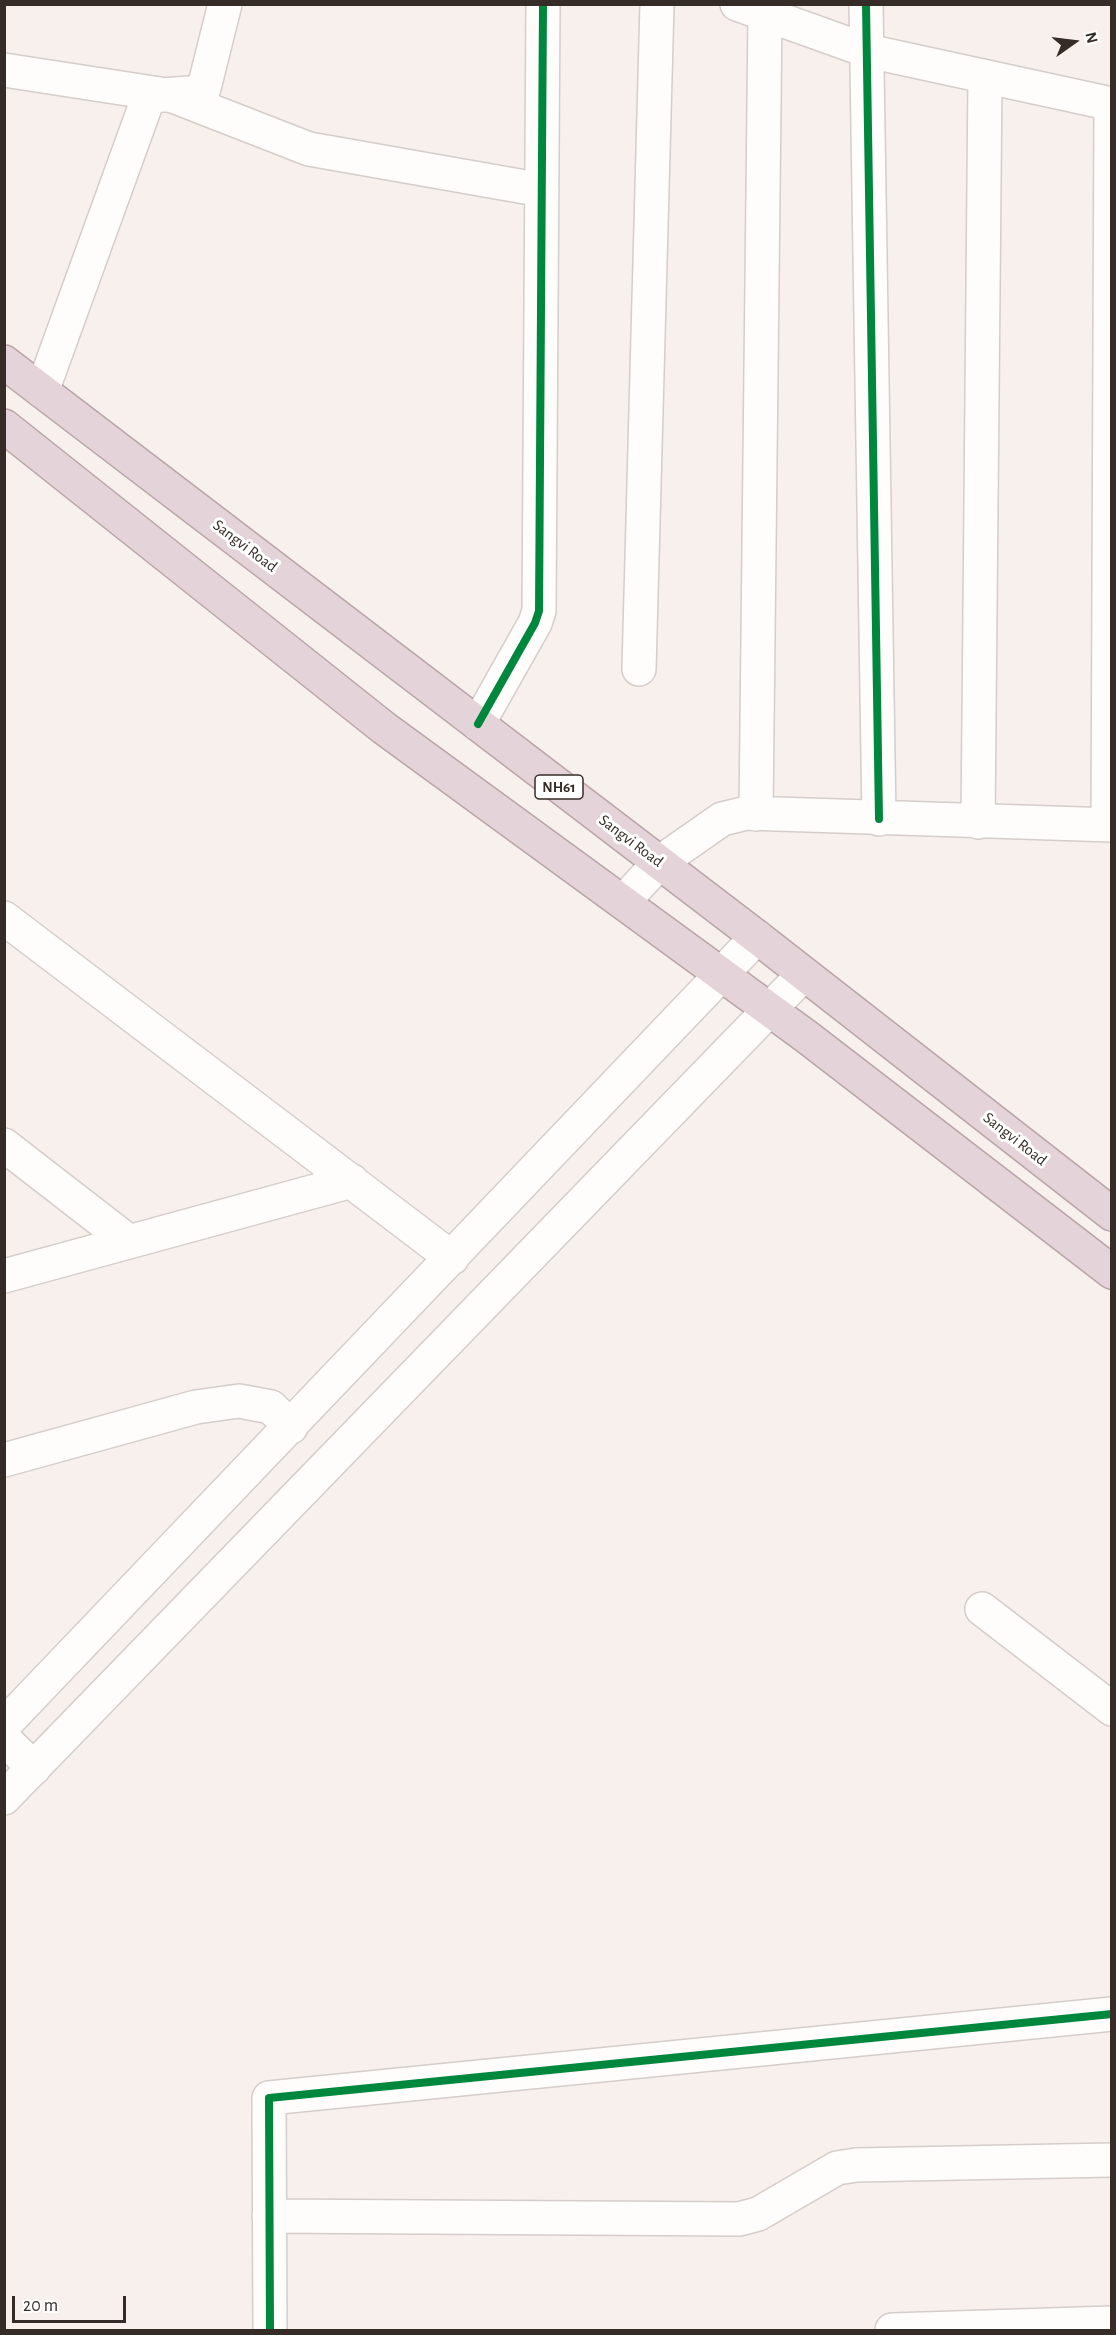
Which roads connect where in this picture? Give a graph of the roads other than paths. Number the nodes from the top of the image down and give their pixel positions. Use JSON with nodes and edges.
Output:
{"nodes":[{"id":1,"x":225,"y":4,"type":"edge"},
{"id":2,"x":543,"y":4,"type":"edge"},
{"id":3,"x":657,"y":4,"type":"edge"},
{"id":4,"x":866,"y":4,"type":"edge"},
{"id":5,"x":751,"y":10,"type":"edge"},
{"id":6,"x":868,"y":51,"type":"junction"},
{"id":7,"x":4,"y":70,"type":"edge"},
{"id":8,"x":986,"y":77,"type":"junction"},
{"id":9,"x":173,"y":96,"type":"junction"},
{"id":10,"x":1111,"y":104,"type":"edge"},
{"id":11,"x":542,"y":190,"type":"junction"},
{"id":12,"x":4,"y":362,"type":"edge"},
{"id":13,"x":42,"y":391,"type":"junction"},
{"id":14,"x":4,"y":426,"type":"edge"},
{"id":15,"x":639,"y":669,"type":"dead end"},
{"id":16,"x":478,"y":724,"type":"junction"},
{"id":17,"x":756,"y":814,"type":"junction"},
{"id":18,"x":879,"y":819,"type":"junction"},
{"id":19,"x":978,"y":822,"type":"junction"},
{"id":20,"x":1109,"y":825,"type":"edge"},
{"id":21,"x":659,"y":863,"type":"junction"},
{"id":22,"x":623,"y":902,"type":"junction"},
{"id":23,"x":4,"y":918,"type":"edge"},
{"id":24,"x":757,"y":937,"type":"junction"},
{"id":25,"x":804,"y":974,"type":"junction"},
{"id":26,"x":722,"y":976,"type":"junction"},
{"id":27,"x":768,"y":1009,"type":"junction"},
{"id":28,"x":4,"y":1145,"type":"edge"},
{"id":29,"x":352,"y":1181,"type":"junction"},
{"id":30,"x":1112,"y":1214,"type":"edge"},
{"id":31,"x":128,"y":1241,"type":"junction"},
{"id":32,"x":452,"y":1258,"type":"junction"},
{"id":33,"x":1112,"y":1272,"type":"edge"},
{"id":34,"x":4,"y":1276,"type":"edge"},
{"id":35,"x":291,"y":1427,"type":"junction"},
{"id":36,"x":4,"y":1460,"type":"edge"},
{"id":37,"x":982,"y":1609,"type":"dead end"},
{"id":38,"x":1112,"y":1709,"type":"edge"},
{"id":39,"x":4,"y":1725,"type":"edge"},
{"id":40,"x":4,"y":1739,"type":"edge"},
{"id":41,"x":34,"y":1768,"type":"junction"},
{"id":42,"x":4,"y":1798,"type":"edge"},
{"id":43,"x":1112,"y":2014,"type":"edge"},
{"id":44,"x":1112,"y":2160,"type":"edge"},
{"id":45,"x":269,"y":2216,"type":"junction"},
{"id":46,"x":1112,"y":2324,"type":"edge"},
{"id":47,"x":270,"y":2331,"type":"edge"},
{"id":48,"x":892,"y":2331,"type":"edge"}],
"edges":[{"from":1,"to":9,"type":"street"},
{"from":2,"to":11,"type":"street"},
{"from":3,"to":15,"type":"street"},
{"from":4,"to":6,"type":"street"},
{"from":5,"to":6,"type":"street"},
{"from":5,"to":17,"type":"street"},
{"from":6,"to":8,"type":"street"},
{"from":6,"to":18,"type":"street"},
{"from":7,"to":9,"type":"street"},
{"from":8,"to":10,"type":"street"},
{"from":8,"to":19,"type":"street"},
{"from":9,"to":11,"type":"street"},
{"from":9,"to":13,"type":"street"},
{"from":10,"to":20,"type":"street"},
{"from":11,"to":16,"type":"street"},
{"from":12,"to":13,"type":"highway","name":"Sangvi Road","number":"NH61"},
{"from":13,"to":16,"type":"highway","name":"Sangvi Road","number":"NH61"},
{"from":14,"to":22,"type":"highway"},
{"from":16,"to":21,"type":"highway","name":"Sangvi Road","number":"NH61"},
{"from":17,"to":18,"type":"street"},
{"from":17,"to":21,"type":"street"},
{"from":18,"to":19,"type":"street"},
{"from":19,"to":20,"type":"street"},
{"from":21,"to":22,"type":"street"},
{"from":21,"to":24,"type":"highway","name":"Sangvi Road","number":"NH61"},
{"from":22,"to":26,"type":"highway"},
{"from":23,"to":29,"type":"street"},
{"from":24,"to":25,"type":"highway","name":"Sangvi Road","number":"NH61"},
{"from":24,"to":26,"type":"street"},
{"from":25,"to":27,"type":"street"},
{"from":25,"to":30,"type":"highway","name":"Sangvi Road","number":"NH61"},
{"from":26,"to":27,"type":"highway"},
{"from":26,"to":32,"type":"street"},
{"from":27,"to":33,"type":"highway"},
{"from":27,"to":41,"type":"street"},
{"from":28,"to":31,"type":"street"},
{"from":29,"to":31,"type":"street"},
{"from":29,"to":32,"type":"street"},
{"from":31,"to":34,"type":"street"},
{"from":32,"to":35,"type":"street"},
{"from":35,"to":36,"type":"street"},
{"from":35,"to":39,"type":"street"},
{"from":37,"to":38,"type":"street"},
{"from":40,"to":41,"type":"street"},
{"from":41,"to":42,"type":"street"},
{"from":43,"to":45,"type":"street"},
{"from":44,"to":45,"type":"street"},
{"from":45,"to":47,"type":"street"},
{"from":46,"to":48,"type":"street"}]}
